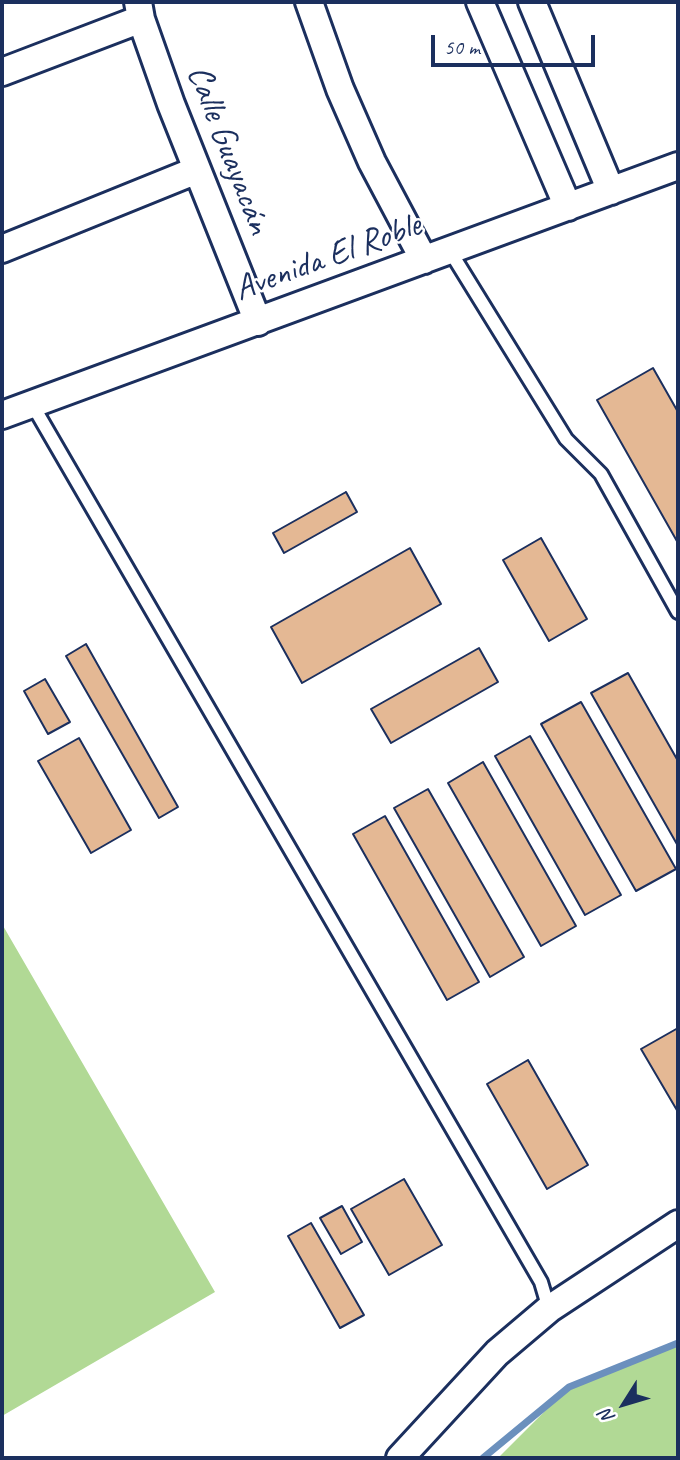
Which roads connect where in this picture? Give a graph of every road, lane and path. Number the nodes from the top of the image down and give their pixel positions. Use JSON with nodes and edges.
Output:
{"nodes":[{"id":1,"x":309,"y":2,"type":"edge"},
{"id":2,"x":480,"y":2,"type":"edge"},
{"id":3,"x":532,"y":2,"type":"edge"},
{"id":4,"x":140,"y":11,"type":"edge"},
{"id":5,"x":2,"y":72,"type":"edge"},
{"id":6,"x":678,"y":166,"type":"edge"},
{"id":7,"x":197,"y":170,"type":"junction"},
{"id":8,"x":611,"y":191,"type":"junction"},
{"id":9,"x":568,"y":206,"type":"junction"},
{"id":10,"x":2,"y":249,"type":"edge"},
{"id":11,"x":450,"y":251,"type":"junction"},
{"id":12,"x":424,"y":260,"type":"junction"},
{"id":13,"x":258,"y":322,"type":"junction"},
{"id":14,"x":32,"y":404,"type":"junction"},
{"id":15,"x":2,"y":415,"type":"edge"},
{"id":16,"x":678,"y":612,"type":"edge"},
{"id":17,"x":678,"y":1224,"type":"edge"},
{"id":18,"x":549,"y":1309,"type":"junction"},
{"id":19,"x":400,"y":1458,"type":"edge"}],
"edges":[{"from":1,"to":12,"type":"street"},
{"from":2,"to":9,"type":"street"},
{"from":3,"to":8,"type":"street"},
{"from":4,"to":5,"type":"street"},
{"from":4,"to":7,"type":"street","name":"Calle Guayacán"},
{"from":6,"to":8,"type":"street","name":"Avenida El Roble"},
{"from":7,"to":10,"type":"street"},
{"from":7,"to":13,"type":"street","name":"Calle Guayacán"},
{"from":8,"to":9,"type":"street","name":"Avenida El Roble"},
{"from":9,"to":11,"type":"street","name":"Avenida El Roble"},
{"from":11,"to":12,"type":"street","name":"Avenida El Roble"},
{"from":11,"to":16,"type":"lane"},
{"from":12,"to":13,"type":"street","name":"Avenida El Roble"},
{"from":13,"to":14,"type":"street","name":"Avenida El Roble"},
{"from":14,"to":15,"type":"street","name":"Avenida El Roble"},
{"from":14,"to":18,"type":"lane"},
{"from":17,"to":18,"type":"street"},
{"from":18,"to":19,"type":"street"}]}
